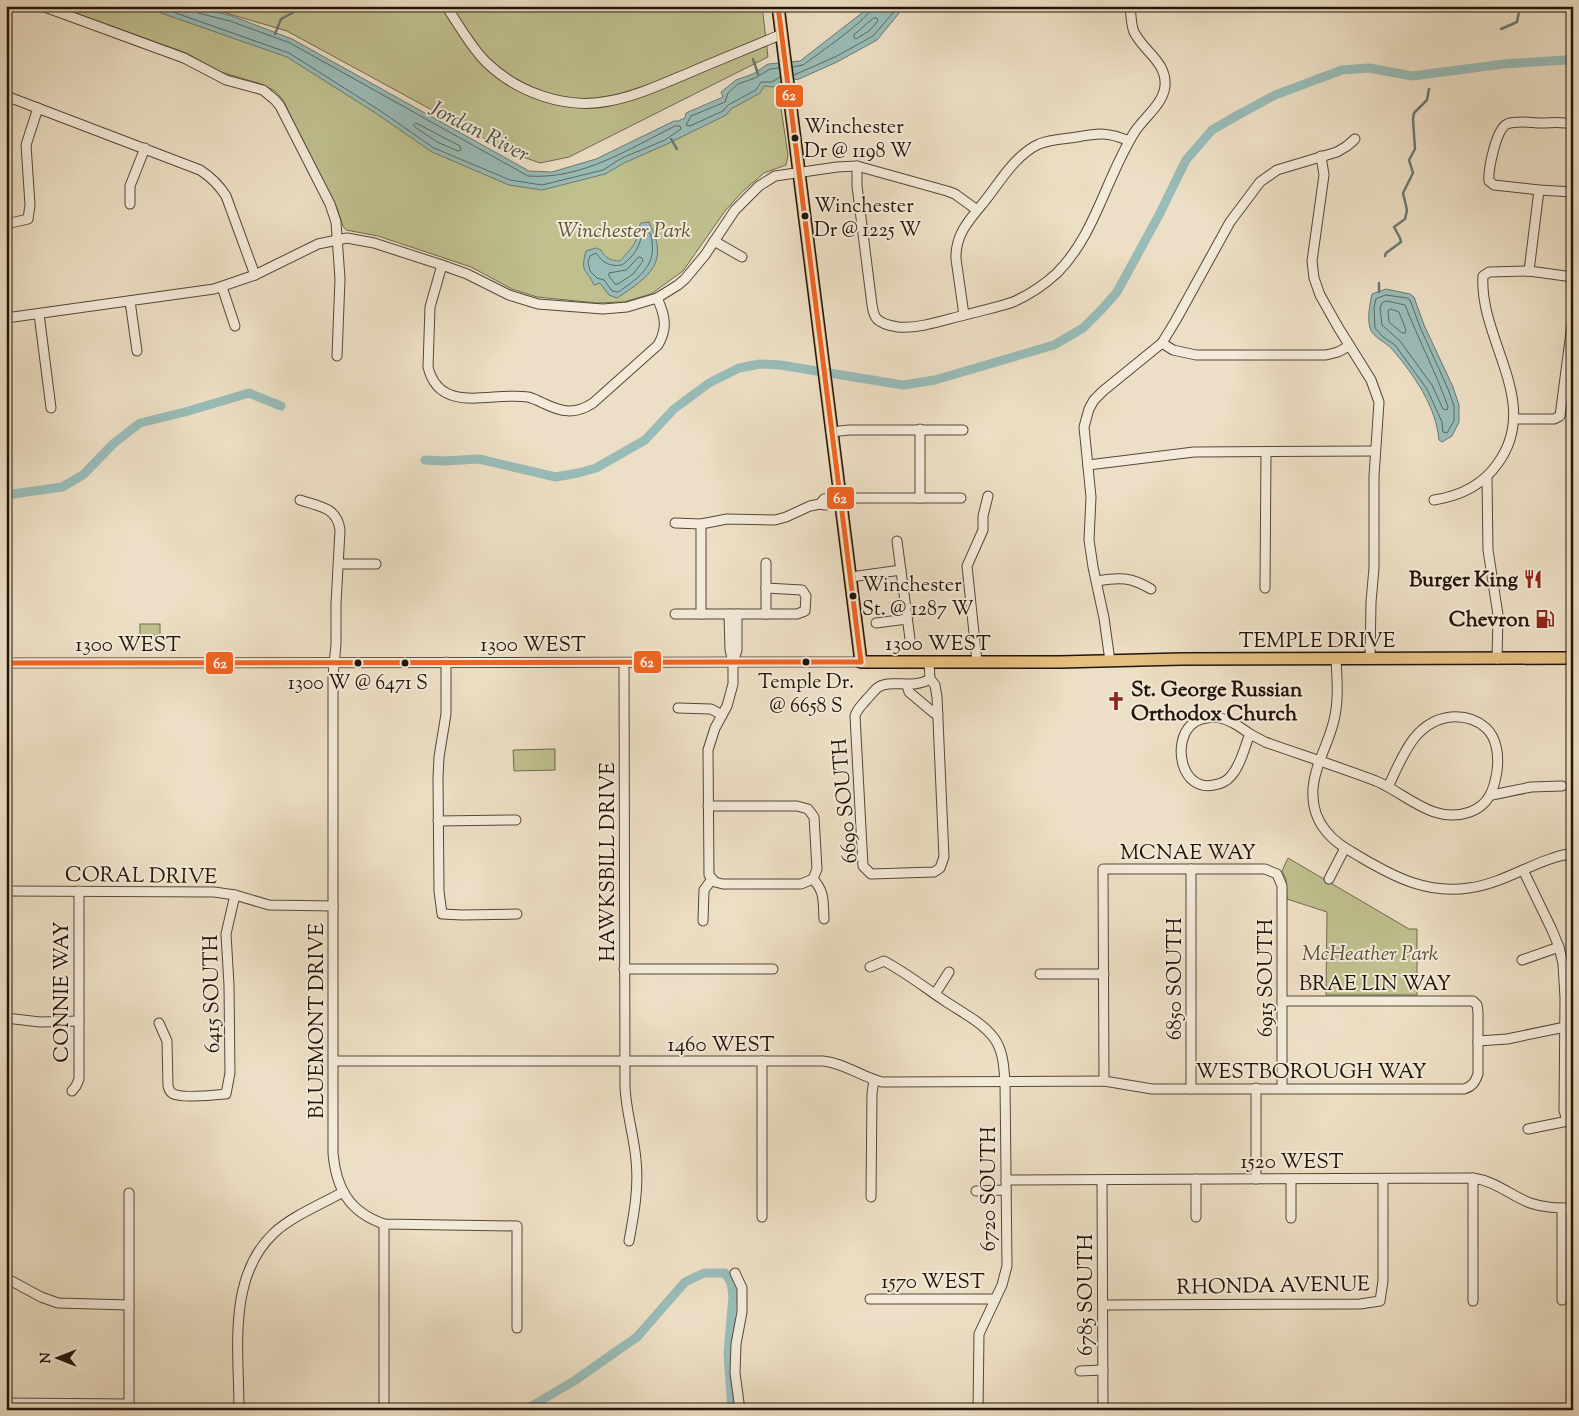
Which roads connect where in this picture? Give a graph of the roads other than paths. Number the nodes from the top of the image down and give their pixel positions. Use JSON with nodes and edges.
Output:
{"nodes":[{"id":1,"x":42,"y":6,"type":"edge"},
{"id":2,"x":446,"y":6,"type":"edge"},
{"id":3,"x":792,"y":6,"type":"edge"},
{"id":4,"x":1130,"y":6,"type":"edge"},
{"id":5,"x":779,"y":7,"type":"edge"},
{"id":6,"x":782,"y":34,"type":"junction"},
{"id":7,"x":6,"y":96,"type":"edge"},
{"id":8,"x":38,"y":108,"type":"junction"},
{"id":9,"x":1573,"y":125,"type":"edge"},
{"id":10,"x":1355,"y":139,"type":"dead end"},
{"id":11,"x":1129,"y":141,"type":"junction"},
{"id":12,"x":145,"y":148,"type":"junction"},
{"id":13,"x":1321,"y":156,"type":"junction"},
{"id":14,"x":857,"y":166,"type":"junction"},
{"id":15,"x":799,"y":172,"type":"junction"},
{"id":16,"x":1539,"y":190,"type":"junction"},
{"id":17,"x":1573,"y":192,"type":"edge"},
{"id":18,"x":130,"y":204,"type":"dead end"},
{"id":19,"x":977,"y":210,"type":"junction"},
{"id":20,"x":6,"y":224,"type":"edge"},
{"id":21,"x":337,"y":240,"type":"junction"},
{"id":22,"x":714,"y":241,"type":"junction"},
{"id":23,"x":742,"y":256,"type":"dead end"},
{"id":24,"x":442,"y":265,"type":"junction"},
{"id":25,"x":1529,"y":271,"type":"junction"},
{"id":26,"x":255,"y":275,"type":"junction"},
{"id":27,"x":1573,"y":277,"type":"edge"},
{"id":28,"x":222,"y":286,"type":"junction"},
{"id":29,"x":657,"y":298,"type":"junction"},
{"id":30,"x":130,"y":301,"type":"junction"},
{"id":31,"x":39,"y":314,"type":"junction"},
{"id":32,"x":964,"y":315,"type":"junction"},
{"id":33,"x":1573,"y":317,"type":"edge"},
{"id":34,"x":6,"y":318,"type":"edge"},
{"id":35,"x":234,"y":326,"type":"dead end"},
{"id":36,"x":1162,"y":342,"type":"junction"},
{"id":37,"x":1350,"y":346,"type":"junction"},
{"id":38,"x":137,"y":351,"type":"dead end"},
{"id":39,"x":337,"y":356,"type":"dead end"},
{"id":40,"x":1570,"y":359,"type":"edge"},
{"id":41,"x":51,"y":408,"type":"dead end"},
{"id":42,"x":1515,"y":418,"type":"junction"},
{"id":43,"x":920,"y":430,"type":"junction"},
{"id":44,"x":963,"y":430,"type":"dead end"},
{"id":45,"x":831,"y":432,"type":"junction"},
{"id":46,"x":1375,"y":451,"type":"junction"},
{"id":47,"x":1266,"y":452,"type":"junction"},
{"id":48,"x":1088,"y":465,"type":"junction"},
{"id":49,"x":1487,"y":478,"type":"junction"},
{"id":50,"x":988,"y":496,"type":"dead end"},
{"id":51,"x":920,"y":498,"type":"junction"},
{"id":52,"x":961,"y":498,"type":"dead end"},
{"id":53,"x":840,"y":499,"type":"junction"},
{"id":54,"x":300,"y":500,"type":"dead end"},
{"id":55,"x":1434,"y":500,"type":"dead end"},
{"id":56,"x":676,"y":522,"type":"dead end"},
{"id":57,"x":701,"y":524,"type":"junction"},
{"id":58,"x":897,"y":540,"type":"dead end"},
{"id":59,"x":766,"y":563,"type":"dead end"},
{"id":60,"x":339,"y":564,"type":"junction"},
{"id":61,"x":376,"y":564,"type":"dead end"},
{"id":62,"x":901,"y":570,"type":"junction"},
{"id":63,"x":851,"y":577,"type":"junction"},
{"id":64,"x":1097,"y":581,"type":"junction"},
{"id":65,"x":766,"y":588,"type":"junction"},
{"id":66,"x":1265,"y":588,"type":"dead end"},
{"id":67,"x":1151,"y":589,"type":"dead end"},
{"id":68,"x":676,"y":614,"type":"dead end"},
{"id":69,"x":700,"y":614,"type":"junction"},
{"id":70,"x":733,"y":614,"type":"junction"},
{"id":71,"x":766,"y":614,"type":"junction"},
{"id":72,"x":907,"y":619,"type":"junction"},
{"id":73,"x":876,"y":623,"type":"dead end"},
{"id":74,"x":910,"y":639,"type":"dead end"},
{"id":75,"x":1573,"y":658,"type":"edge"},
{"id":76,"x":1336,"y":659,"type":"junction"},
{"id":77,"x":1370,"y":659,"type":"junction"},
{"id":78,"x":1497,"y":659,"type":"junction"},
{"id":79,"x":1110,"y":661,"type":"junction"},
{"id":80,"x":446,"y":662,"type":"junction"},
{"id":81,"x":733,"y":662,"type":"junction"},
{"id":82,"x":861,"y":662,"type":"junction"},
{"id":83,"x":929,"y":662,"type":"junction"},
{"id":84,"x":977,"y":662,"type":"junction"},
{"id":85,"x":1060,"y":662,"type":"joint"},
{"id":86,"x":6,"y":663,"type":"edge"},
{"id":87,"x":335,"y":663,"type":"junction"},
{"id":88,"x":624,"y":663,"type":"junction"},
{"id":89,"x":930,"y":679,"type":"junction"},
{"id":90,"x":907,"y":685,"type":"junction"},
{"id":91,"x":678,"y":708,"type":"dead end"},
{"id":92,"x":722,"y":715,"type":"junction"},
{"id":93,"x":938,"y":715,"type":"junction"},
{"id":94,"x":1250,"y":734,"type":"junction"},
{"id":95,"x":1319,"y":761,"type":"junction"},
{"id":96,"x":1562,"y":786,"type":"dead end"},
{"id":97,"x":1388,"y":787,"type":"junction"},
{"id":98,"x":1492,"y":795,"type":"junction"},
{"id":99,"x":708,"y":806,"type":"junction"},
{"id":100,"x":438,"y":820,"type":"junction"},
{"id":101,"x":516,"y":820,"type":"dead end"},
{"id":102,"x":1345,"y":848,"type":"junction"},
{"id":103,"x":1573,"y":853,"type":"edge"},
{"id":104,"x":1192,"y":869,"type":"junction"},
{"id":105,"x":1523,"y":870,"type":"junction"},
{"id":106,"x":1272,"y":871,"type":"joint"},
{"id":107,"x":712,"y":879,"type":"junction"},
{"id":108,"x":813,"y":879,"type":"junction"},
{"id":109,"x":1328,"y":879,"type":"dead end"},
{"id":110,"x":79,"y":891,"type":"junction"},
{"id":111,"x":6,"y":892,"type":"edge"},
{"id":112,"x":235,"y":895,"type":"junction"},
{"id":113,"x":333,"y":906,"type":"junction"},
{"id":114,"x":517,"y":914,"type":"dead end"},
{"id":115,"x":824,"y":919,"type":"dead end"},
{"id":116,"x":703,"y":921,"type":"dead end"},
{"id":117,"x":1559,"y":947,"type":"junction"},
{"id":118,"x":1522,"y":960,"type":"dead end"},
{"id":119,"x":870,"y":967,"type":"dead end"},
{"id":120,"x":624,"y":969,"type":"junction"},
{"id":121,"x":773,"y":969,"type":"dead end"},
{"id":122,"x":949,"y":972,"type":"dead end"},
{"id":123,"x":1040,"y":974,"type":"dead end"},
{"id":124,"x":1104,"y":974,"type":"junction"},
{"id":125,"x":935,"y":994,"type":"junction"},
{"id":126,"x":1282,"y":1000,"type":"junction"},
{"id":127,"x":1468,"y":1000,"type":"joint"},
{"id":128,"x":6,"y":1018,"type":"edge"},
{"id":129,"x":79,"y":1021,"type":"junction"},
{"id":130,"x":159,"y":1023,"type":"dead end"},
{"id":131,"x":1565,"y":1027,"type":"junction"},
{"id":132,"x":1478,"y":1041,"type":"junction"},
{"id":133,"x":625,"y":1061,"type":"junction"},
{"id":134,"x":762,"y":1061,"type":"junction"},
{"id":135,"x":334,"y":1062,"type":"junction"},
{"id":136,"x":874,"y":1080,"type":"junction"},
{"id":137,"x":1104,"y":1081,"type":"junction"},
{"id":138,"x":1005,"y":1082,"type":"junction"},
{"id":139,"x":1256,"y":1088,"type":"junction"},
{"id":140,"x":1282,"y":1088,"type":"junction"},
{"id":141,"x":1191,"y":1089,"type":"junction"},
{"id":142,"x":72,"y":1091,"type":"dead end"},
{"id":143,"x":1570,"y":1121,"type":"edge"},
{"id":144,"x":1528,"y":1129,"type":"dead end"},
{"id":145,"x":1473,"y":1178,"type":"junction"},
{"id":146,"x":1196,"y":1179,"type":"junction"},
{"id":147,"x":1256,"y":1179,"type":"junction"},
{"id":148,"x":1291,"y":1179,"type":"junction"},
{"id":149,"x":1383,"y":1179,"type":"junction"},
{"id":150,"x":1006,"y":1180,"type":"junction"},
{"id":151,"x":1102,"y":1180,"type":"junction"},
{"id":152,"x":1006,"y":1190,"type":"junction"},
{"id":153,"x":976,"y":1191,"type":"dead end"},
{"id":154,"x":343,"y":1192,"type":"junction"},
{"id":155,"x":129,"y":1193,"type":"dead end"},
{"id":156,"x":871,"y":1197,"type":"dead end"},
{"id":157,"x":1562,"y":1208,"type":"junction"},
{"id":158,"x":1573,"y":1208,"type":"edge"},
{"id":159,"x":762,"y":1217,"type":"dead end"},
{"id":160,"x":1196,"y":1217,"type":"dead end"},
{"id":161,"x":1291,"y":1218,"type":"dead end"},
{"id":162,"x":384,"y":1224,"type":"junction"},
{"id":163,"x":629,"y":1241,"type":"dead end"},
{"id":164,"x":735,"y":1274,"type":"dead end"},
{"id":165,"x":6,"y":1278,"type":"edge"},
{"id":166,"x":870,"y":1299,"type":"dead end"},
{"id":167,"x":995,"y":1299,"type":"junction"},
{"id":168,"x":1562,"y":1300,"type":"dead end"},
{"id":169,"x":1473,"y":1301,"type":"dead end"},
{"id":170,"x":129,"y":1305,"type":"junction"},
{"id":171,"x":1103,"y":1305,"type":"junction"},
{"id":172,"x":517,"y":1328,"type":"dead end"},
{"id":173,"x":1103,"y":1370,"type":"junction"},
{"id":174,"x":1080,"y":1371,"type":"dead end"},
{"id":175,"x":6,"y":1403,"type":"edge"},
{"id":176,"x":129,"y":1407,"type":"edge"},
{"id":177,"x":239,"y":1410,"type":"edge"},
{"id":178,"x":384,"y":1410,"type":"edge"},
{"id":179,"x":740,"y":1410,"type":"edge"},
{"id":180,"x":978,"y":1410,"type":"edge"},
{"id":181,"x":1103,"y":1410,"type":"edge"}],
"edges":[{"from":1,"to":21,"type":"street"},
{"from":2,"to":6,"type":"street"},
{"from":3,"to":5,"type":"street"},
{"from":4,"to":11,"type":"street"},
{"from":5,"to":6,"type":"main road"},
{"from":6,"to":15,"type":"main road"},
{"from":7,"to":8,"type":"street"},
{"from":8,"to":12,"type":"street"},
{"from":8,"to":20,"type":"street"},
{"from":9,"to":16,"type":"street"},
{"from":10,"to":13,"type":"street"},
{"from":11,"to":19,"type":"street"},
{"from":11,"to":32,"type":"street"},
{"from":12,"to":18,"type":"street"},
{"from":12,"to":26,"type":"street"},
{"from":13,"to":36,"type":"street"},
{"from":13,"to":37,"type":"street"},
{"from":14,"to":15,"type":"street"},
{"from":14,"to":19,"type":"street"},
{"from":14,"to":32,"type":"street"},
{"from":15,"to":22,"type":"street"},
{"from":15,"to":45,"type":"main road"},
{"from":16,"to":17,"type":"street"},
{"from":16,"to":25,"type":"street"},
{"from":19,"to":32,"type":"street"},
{"from":21,"to":24,"type":"street"},
{"from":21,"to":26,"type":"street"},
{"from":21,"to":39,"type":"street"},
{"from":22,"to":23,"type":"street"},
{"from":22,"to":29,"type":"street"},
{"from":24,"to":29,"type":"street"},
{"from":24,"to":29,"type":"street"},
{"from":25,"to":27,"type":"street"},
{"from":25,"to":42,"type":"street"},
{"from":26,"to":28,"type":"street"},
{"from":28,"to":30,"type":"street"},
{"from":28,"to":35,"type":"street"},
{"from":30,"to":31,"type":"street"},
{"from":30,"to":38,"type":"street"},
{"from":31,"to":34,"type":"street"},
{"from":31,"to":41,"type":"street"},
{"from":33,"to":40,"type":"street"},
{"from":36,"to":37,"type":"street"},
{"from":36,"to":48,"type":"street"},
{"from":37,"to":46,"type":"street"},
{"from":40,"to":42,"type":"street"},
{"from":42,"to":49,"type":"street"},
{"from":43,"to":44,"type":"street"},
{"from":43,"to":45,"type":"street"},
{"from":43,"to":51,"type":"street"},
{"from":45,"to":53,"type":"main road"},
{"from":46,"to":47,"type":"street"},
{"from":46,"to":77,"type":"street"},
{"from":47,"to":48,"type":"street"},
{"from":47,"to":66,"type":"street"},
{"from":48,"to":64,"type":"street"},
{"from":49,"to":55,"type":"street"},
{"from":49,"to":78,"type":"street"},
{"from":50,"to":84,"type":"street"},
{"from":51,"to":52,"type":"street"},
{"from":51,"to":53,"type":"street"},
{"from":53,"to":57,"type":"street"},
{"from":53,"to":63,"type":"main road"},
{"from":54,"to":60,"type":"street","name":"BLUEMONT DRIVE"},
{"from":56,"to":57,"type":"street"},
{"from":57,"to":69,"type":"street"},
{"from":58,"to":62,"type":"street"},
{"from":59,"to":65,"type":"street"},
{"from":60,"to":61,"type":"street"},
{"from":60,"to":87,"type":"street","name":"BLUEMONT DRIVE"},
{"from":62,"to":63,"type":"street"},
{"from":62,"to":72,"type":"street"},
{"from":63,"to":82,"type":"main road"},
{"from":64,"to":67,"type":"street"},
{"from":64,"to":79,"type":"street"},
{"from":65,"to":71,"type":"street"},
{"from":65,"to":71,"type":"street"},
{"from":68,"to":69,"type":"street"},
{"from":69,"to":70,"type":"street"},
{"from":70,"to":71,"type":"street"},
{"from":70,"to":81,"type":"street"},
{"from":72,"to":73,"type":"street"},
{"from":72,"to":74,"type":"street"},
{"from":75,"to":78,"type":"main road","name":"TEMPLE DRIVE"},
{"from":76,"to":77,"type":"main road","name":"TEMPLE DRIVE"},
{"from":76,"to":79,"type":"main road","name":"TEMPLE DRIVE"},
{"from":76,"to":95,"type":"street"},
{"from":77,"to":78,"type":"main road","name":"TEMPLE DRIVE"},
{"from":79,"to":85,"type":"main road","name":"TEMPLE DRIVE"},
{"from":80,"to":87,"type":"street","name":"1300 WEST"},
{"from":80,"to":88,"type":"street","name":"1300 WEST"},
{"from":80,"to":100,"type":"street"},
{"from":81,"to":82,"type":"street","name":"1300 WEST"},
{"from":81,"to":88,"type":"street","name":"1300 WEST"},
{"from":81,"to":92,"type":"street"},
{"from":82,"to":83,"type":"main road","name":"1300 WEST"},
{"from":83,"to":84,"type":"main road","name":"1300 WEST"},
{"from":83,"to":89,"type":"street","name":"6690 SOUTH"},
{"from":84,"to":85,"type":"main road","name":"1300 WEST"},
{"from":86,"to":87,"type":"street","name":"1300 WEST"},
{"from":87,"to":113,"type":"street","name":"BLUEMONT DRIVE"},
{"from":88,"to":120,"type":"street","name":"HAWKSBILL DRIVE"},
{"from":89,"to":90,"type":"street","name":"6690 SOUTH"},
{"from":89,"to":93,"type":"street","name":"6690 SOUTH"},
{"from":90,"to":93,"type":"street"},
{"from":90,"to":93,"type":"street","name":"6690 SOUTH"},
{"from":91,"to":92,"type":"street"},
{"from":92,"to":99,"type":"street"},
{"from":94,"to":94,"type":"street"},
{"from":94,"to":95,"type":"street"},
{"from":95,"to":97,"type":"street"},
{"from":95,"to":102,"type":"street"},
{"from":96,"to":98,"type":"street"},
{"from":97,"to":98,"type":"street"},
{"from":97,"to":98,"type":"street"},
{"from":99,"to":107,"type":"street"},
{"from":99,"to":108,"type":"street"},
{"from":100,"to":101,"type":"street"},
{"from":100,"to":114,"type":"street"},
{"from":102,"to":105,"type":"street"},
{"from":102,"to":109,"type":"street"},
{"from":103,"to":105,"type":"street"},
{"from":104,"to":106,"type":"street","name":"MCNAE WAY"},
{"from":104,"to":124,"type":"street","name":"MCNAE WAY"},
{"from":104,"to":141,"type":"street","name":"6850 SOUTH"},
{"from":105,"to":117,"type":"street"},
{"from":106,"to":126,"type":"street","name":"6915 SOUTH"},
{"from":107,"to":108,"type":"street"},
{"from":107,"to":116,"type":"street"},
{"from":108,"to":115,"type":"street"},
{"from":110,"to":111,"type":"street","name":"CORAL DRIVE"},
{"from":110,"to":112,"type":"street","name":"CORAL DRIVE"},
{"from":110,"to":129,"type":"street","name":"CONNIE WAY"},
{"from":112,"to":113,"type":"street","name":"CORAL DRIVE"},
{"from":112,"to":130,"type":"street","name":"6415 SOUTH"},
{"from":113,"to":135,"type":"street","name":"BLUEMONT DRIVE"},
{"from":117,"to":118,"type":"street"},
{"from":117,"to":131,"type":"street"},
{"from":119,"to":125,"type":"street","name":"6720 SOUTH"},
{"from":120,"to":121,"type":"street"},
{"from":120,"to":133,"type":"street","name":"HAWKSBILL DRIVE"},
{"from":122,"to":125,"type":"street"},
{"from":123,"to":124,"type":"street"},
{"from":124,"to":137,"type":"street"},
{"from":125,"to":138,"type":"street","name":"6720 SOUTH"},
{"from":126,"to":127,"type":"street","name":"BRAE LIN WAY"},
{"from":126,"to":140,"type":"street","name":"6915 SOUTH"},
{"from":127,"to":132,"type":"street","name":"WESTBOROUGH WAY"},
{"from":128,"to":129,"type":"street"},
{"from":129,"to":142,"type":"street","name":"CONNIE WAY"},
{"from":131,"to":132,"type":"street"},
{"from":131,"to":143,"type":"street"},
{"from":132,"to":140,"type":"street","name":"WESTBOROUGH WAY"},
{"from":133,"to":134,"type":"street","name":"1460 WEST"},
{"from":133,"to":135,"type":"street","name":"1460 WEST"},
{"from":133,"to":163,"type":"street","name":"HAWKSBILL DRIVE"},
{"from":134,"to":136,"type":"street","name":"1460 WEST"},
{"from":134,"to":159,"type":"street"},
{"from":135,"to":154,"type":"street","name":"BLUEMONT DRIVE"},
{"from":136,"to":138,"type":"street","name":"1460 WEST"},
{"from":136,"to":156,"type":"street"},
{"from":137,"to":138,"type":"street","name":"1460 WEST"},
{"from":137,"to":141,"type":"street","name":"WESTBOROUGH WAY"},
{"from":138,"to":150,"type":"street","name":"6720 SOUTH"},
{"from":139,"to":140,"type":"street","name":"WESTBOROUGH WAY"},
{"from":139,"to":141,"type":"street","name":"WESTBOROUGH WAY"},
{"from":139,"to":147,"type":"street"},
{"from":143,"to":144,"type":"street"},
{"from":145,"to":149,"type":"street","name":"1520 WEST"},
{"from":145,"to":157,"type":"street","name":"1520 WEST"},
{"from":145,"to":169,"type":"street"},
{"from":146,"to":147,"type":"street","name":"1520 WEST"},
{"from":146,"to":151,"type":"street","name":"1520 WEST"},
{"from":146,"to":160,"type":"street"},
{"from":147,"to":148,"type":"street","name":"1520 WEST"},
{"from":148,"to":149,"type":"street","name":"1520 WEST"},
{"from":148,"to":161,"type":"street"},
{"from":149,"to":171,"type":"street","name":"RHONDA AVENUE"},
{"from":150,"to":151,"type":"street","name":"1520 WEST"},
{"from":150,"to":152,"type":"street","name":"6720 SOUTH"},
{"from":151,"to":171,"type":"street","name":"6785 SOUTH"},
{"from":152,"to":153,"type":"street"},
{"from":152,"to":167,"type":"street","name":"6720 SOUTH"},
{"from":154,"to":162,"type":"street","name":"BLUEMONT DRIVE"},
{"from":154,"to":177,"type":"street"},
{"from":155,"to":170,"type":"street"},
{"from":157,"to":158,"type":"street","name":"1520 WEST"},
{"from":157,"to":168,"type":"street"},
{"from":162,"to":172,"type":"street","name":"BLUEMONT DRIVE"},
{"from":162,"to":178,"type":"street"},
{"from":164,"to":179,"type":"street"},
{"from":165,"to":170,"type":"street"},
{"from":166,"to":167,"type":"street","name":"1570 WEST"},
{"from":167,"to":180,"type":"street","name":"6720 SOUTH"},
{"from":170,"to":176,"type":"street"},
{"from":171,"to":173,"type":"street","name":"6785 SOUTH"},
{"from":173,"to":174,"type":"street"},
{"from":173,"to":181,"type":"street","name":"6785 SOUTH"},
{"from":175,"to":176,"type":"street"}]}
